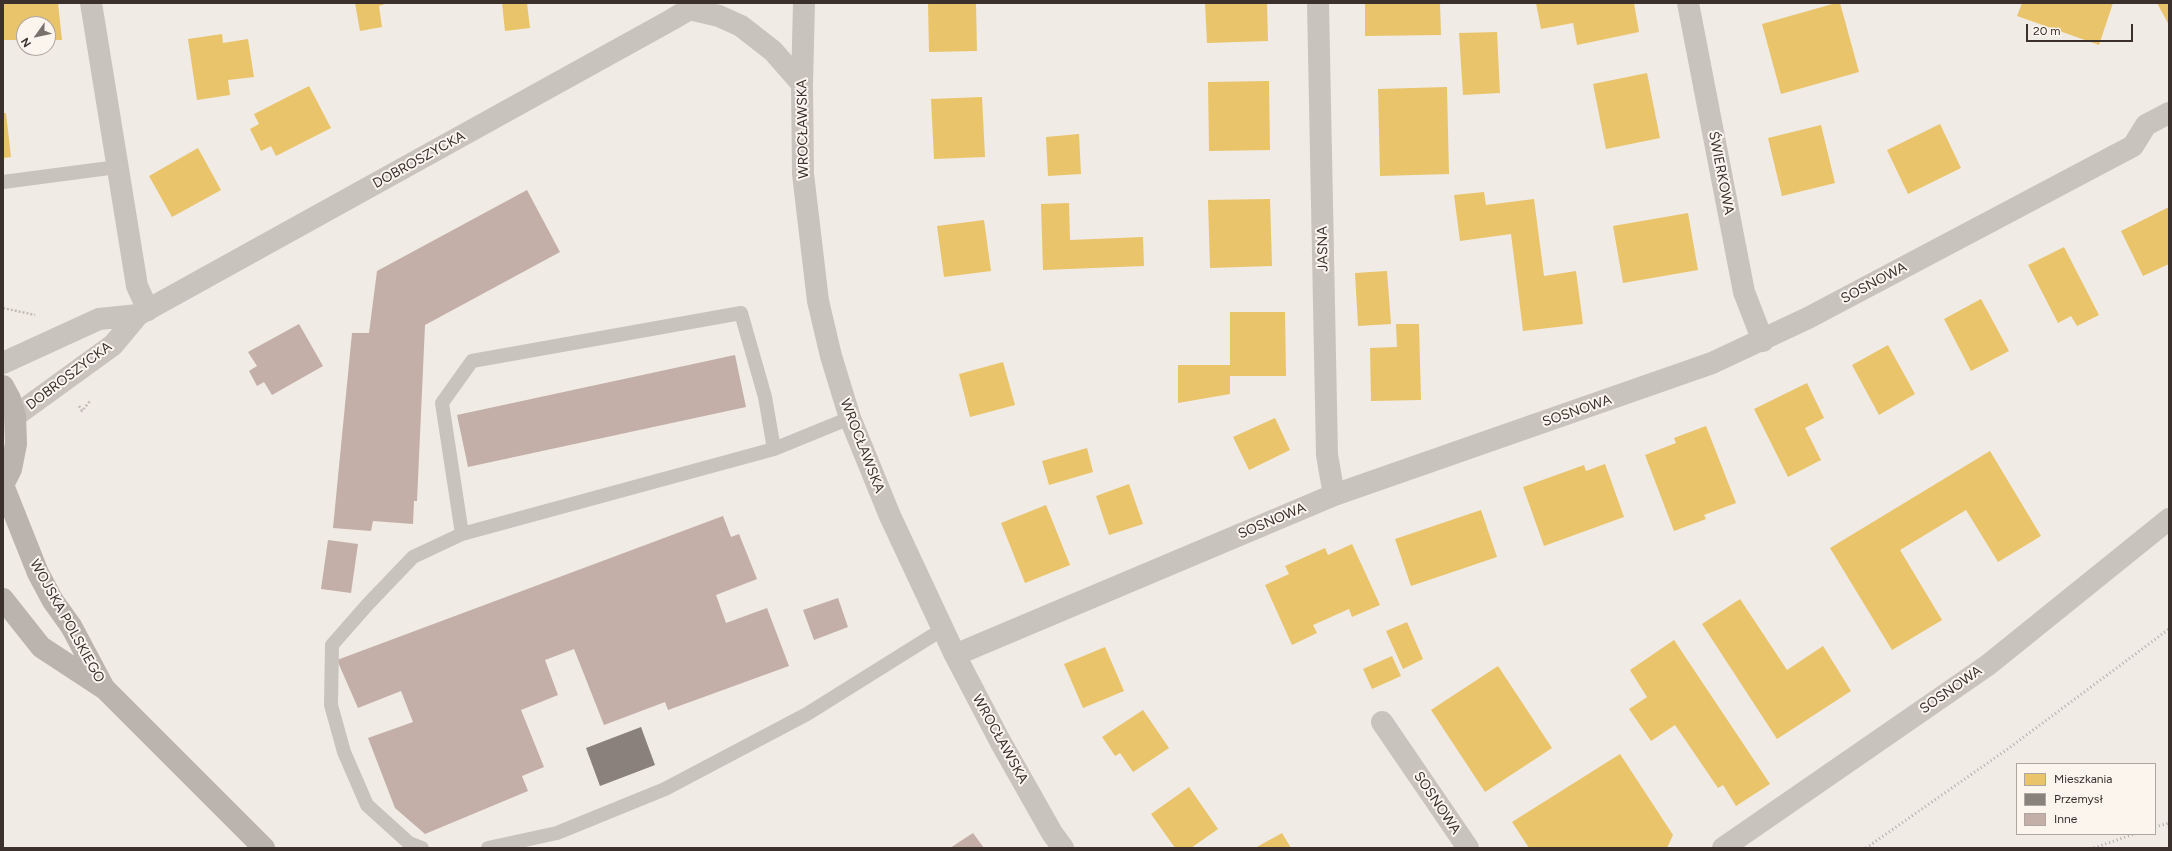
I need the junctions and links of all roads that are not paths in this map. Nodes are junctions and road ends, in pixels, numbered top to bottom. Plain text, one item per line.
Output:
1 (91, 3) edge
2 (804, 3) edge
3 (1318, 3) edge
4 (1688, 3) edge
5 (694, 6) edge
6 (802, 84) junction
7 (2169, 113) edge
8 (116, 167) junction
9 (3, 182) edge
10 (143, 312) junction
11 (1763, 341) junction
12 (3, 363) edge
13 (3, 386) edge
14 (15, 416) junction
15 (850, 418) junction
16 (774, 449) junction
17 (3, 485) edge
18 (1334, 495) junction
19 (2169, 519) edge
20 (462, 534) junction
21 (3, 600) edge
22 (943, 629) junction
23 (955, 655) junction
24 (105, 689) junction
25 (1382, 722) dead end
26 (1464, 846) edge
27 (264, 848) edge
28 (422, 848) edge
29 (488, 848) edge
30 (1063, 848) edge
31 (1723, 848) edge

1 - 8 street
2 - 6 street, WROCŁAWSKA
3 - 18 street, JASNA
4 - 11 street, ŚWIERKOWA
5 - 6 street
5 - 10 street, DOBROSZYCKA
6 - 15 street, WROCŁAWSKA
7 - 11 street, SOSNOWA
8 - 9 lane
8 - 10 street
10 - 12 street, DOBROSZYCKA
10 - 14 street, DOBROSZYCKA
11 - 18 street, SOSNOWA
13 - 14 main road
14 - 17 main road
15 - 16 lane
15 - 22 street, WROCŁAWSKA
16 - 20 lane
16 - 20 lane
17 - 24 main road, WOJSKA POLSKIEGO
18 - 23 street, SOSNOWA
19 - 31 street, SOSNOWA
20 - 28 lane
21 - 24 main road, WOJSKA POLSKIEGO
22 - 23 street, WROCŁAWSKA
22 - 29 lane
23 - 30 street, WROCŁAWSKA
24 - 27 main road, WOJSKA POLSKIEGO
25 - 26 street, SOSNOWA

